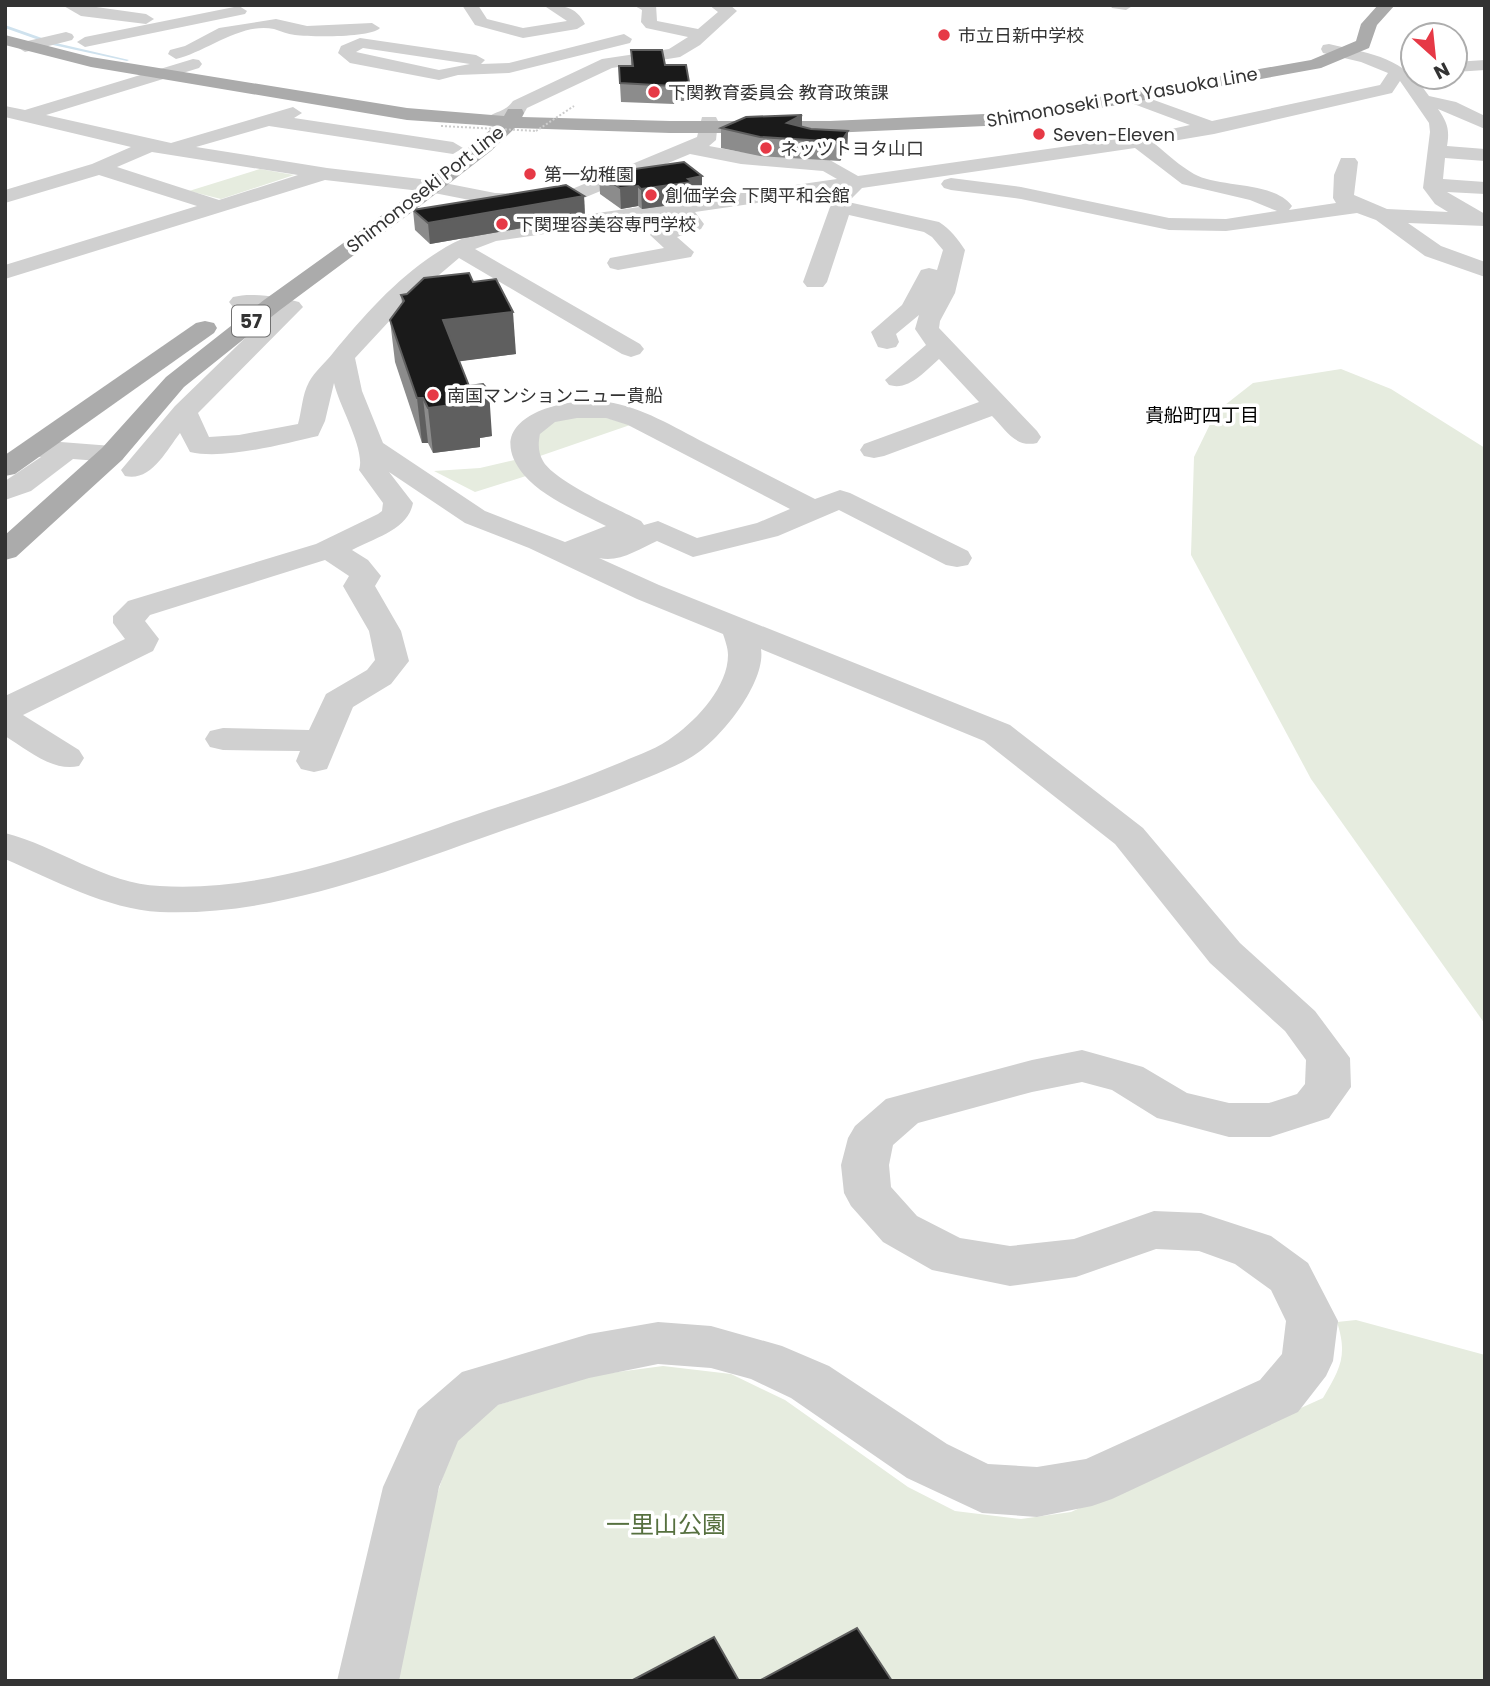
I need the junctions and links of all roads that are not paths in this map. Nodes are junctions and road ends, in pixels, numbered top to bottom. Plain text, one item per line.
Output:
1 (470, 5) edge
2 (551, 5) edge
3 (641, 5) edge
4 (717, 5) edge
5 (1118, 5) edge
6 (1126, 5) edge
7 (1366, 5) edge
8 (1387, 5) edge
9 (253, 8) dead end
10 (68, 11) edge
11 (182, 22) junction
12 (577, 24) junction
13 (31, 25) dead end
14 (372, 28) dead end
15 (701, 35) junction
16 (214, 37) junction
17 (61, 39) junction
18 (85, 42) junction
19 (17, 46) edge
20 (1329, 49) junction
21 (1348, 52) junction
22 (176, 54) dead end
23 (476, 60) dead end
24 (540, 60) junction
25 (193, 64) junction
26 (338, 66) dead end
27 (1399, 69) edge
28 (1399, 73) edge
29 (166, 74) junction
30 (431, 74) junction
31 (1416, 91) edge
32 (1129, 96) junction
33 (1422, 100) junction
34 (328, 102) junction
35 (1485, 104) edge
36 (1312, 105) junction
37 (1450, 106) junction
38 (5, 111) edge
39 (509, 115) junction
40 (1344, 115) dead end
41 (25, 116) junction
42 (267, 120) junction
43 (1485, 123) edge
44 (708, 124) junction
45 (1214, 128) junction
46 (222, 133) junction
47 (389, 138) junction
48 (1139, 142) junction
49 (160, 148) junction
50 (453, 148) junction
51 (691, 148) junction
52 (1438, 151) junction
53 (1485, 155) edge
54 (1348, 162) dead end
55 (99, 168) junction
56 (327, 174) junction
57 (403, 183) junction
58 (855, 183) junction
59 (1433, 185) junction
60 (429, 186) junction
61 (1485, 188) edge
62 (11, 194) edge
63 (567, 198) junction
64 (218, 206) junction
65 (1359, 206) junction
66 (841, 207) junction
67 (678, 208) junction
68 (1384, 215) junction
69 (607, 218) junction
70 (1480, 219) edge
71 (1205, 226) junction
72 (337, 230) dead end
73 (946, 238) junction
74 (459, 248) junction
75 (618, 263) dead end
76 (1485, 270) edge
77 (5, 272) edge
78 (815, 282) dead end
79 (266, 294) junction
80 (241, 302) joint
81 (887, 342) dead end
82 (940, 346) junction
83 (631, 349) dead end
84 (342, 358) junction
85 (898, 380) dead end
86 (996, 405) junction
87 (184, 412) junction
88 (1027, 437) dead end
89 (371, 447) junction
90 (35, 448) junction
91 (874, 450) dead end
92 (66, 451) junction
93 (113, 454) junction
94 (5, 468) edge
95 (135, 470) dead end
96 (5, 491) edge
97 (812, 509) junction
98 (475, 517) junction
99 (327, 550) junction
100 (5, 551) edge
101 (573, 558) junction
102 (957, 558) dead end
103 (526, 565) dead end
104 (738, 628) junction
105 (5, 714) edge
106 (223, 739) dead end
107 (66, 758) dead end
108 (5, 845) edge
109 (368, 1681) edge

1 - 12 street
2 - 12 street
3 - 15 street
4 - 15 street
5 - 6 street
7 - 20 main road, Shimonoseki Port Yasuoka Line
8 - 21 main road
9 - 11 street
10 - 11 street
11 - 16 street
11 - 18 street
12 - 24 street
13 - 17 main road, Shimonoseki Port Line
14 - 16 street
15 - 39 street
16 - 22 street
17 - 18 main road, Shimonoseki Port Line
17 - 19 street
18 - 25 main road, Shimonoseki Port Line
19 - 29 main road, Shimonoseki Port Line
20 - 21 street
20 - 44 main road, Shimonoseki Port Yasuoka Line
21 - 27 street
21 - 32 main road, Shimonoseki Port Yasuoka Line
23 - 30 street
24 - 30 street
24 - 39 street
25 - 29 street
25 - 39 main road, Shimonoseki Port Line
26 - 30 street
28 - 36 street
29 - 34 main road, Shimonoseki Port Line
29 - 41 street
31 - 33 street
32 - 44 main road, Shimonoseki Port Yasuoka Line
32 - 45 street
33 - 37 street
33 - 52 street
34 - 39 main road, Shimonoseki Port Line
34 - 42 street
35 - 37 street
36 - 40 street
36 - 45 street
37 - 43 street
38 - 41 street
39 - 44 main road, Shimonoseki Port Yasuoka Line
39 - 50 main road, Shimonoseki Port Line
39 - 60 main road, Shimonoseki Port Line / 57
41 - 49 street
42 - 46 street
42 - 47 street
44 - 51 street
45 - 48 street
46 - 47 street
46 - 49 street
47 - 50 street
48 - 58 street
48 - 71 street
49 - 55 street
49 - 56 street
50 - 57 main road, Shimonoseki Port Line
51 - 58 street
51 - 63 street
52 - 53 street
52 - 59 street
54 - 65 street
55 - 62 street
55 - 64 street
56 - 57 street
56 - 64 street
57 - 60 street
57 - 72 main road, Shimonoseki Port Line
58 - 66 street
58 - 67 street
58 - 71 street
59 - 61 street
59 - 70 street
60 - 63 street
60 - 79 main road, Shimonoseki Port Line / 57
63 - 69 street
64 - 77 street
65 - 68 street
65 - 71 street
66 - 73 street
66 - 78 street
67 - 69 street
67 - 75 street
68 - 70 street
68 - 76 street
69 - 74 street
73 - 81 street
73 - 82 street
74 - 83 street
74 - 84 street
79 - 80 street
79 - 87 street
79 - 93 main road, Shimonoseki Port Line / 57
80 - 90 main road, 57
82 - 85 street
82 - 86 street
84 - 87 street
84 - 89 street
86 - 88 street
86 - 91 street
87 - 95 street
89 - 98 street
89 - 99 street
90 - 92 street
90 - 94 main road, 57
92 - 93 street
92 - 96 street
93 - 100 main road, Shimonoseki Port Line / 57
97 - 101 street
97 - 101 street
97 - 102 street
98 - 101 street
98 - 103 street
99 - 105 street
99 - 106 street
101 - 104 street
104 - 108 street
104 - 109 street
105 - 107 street

